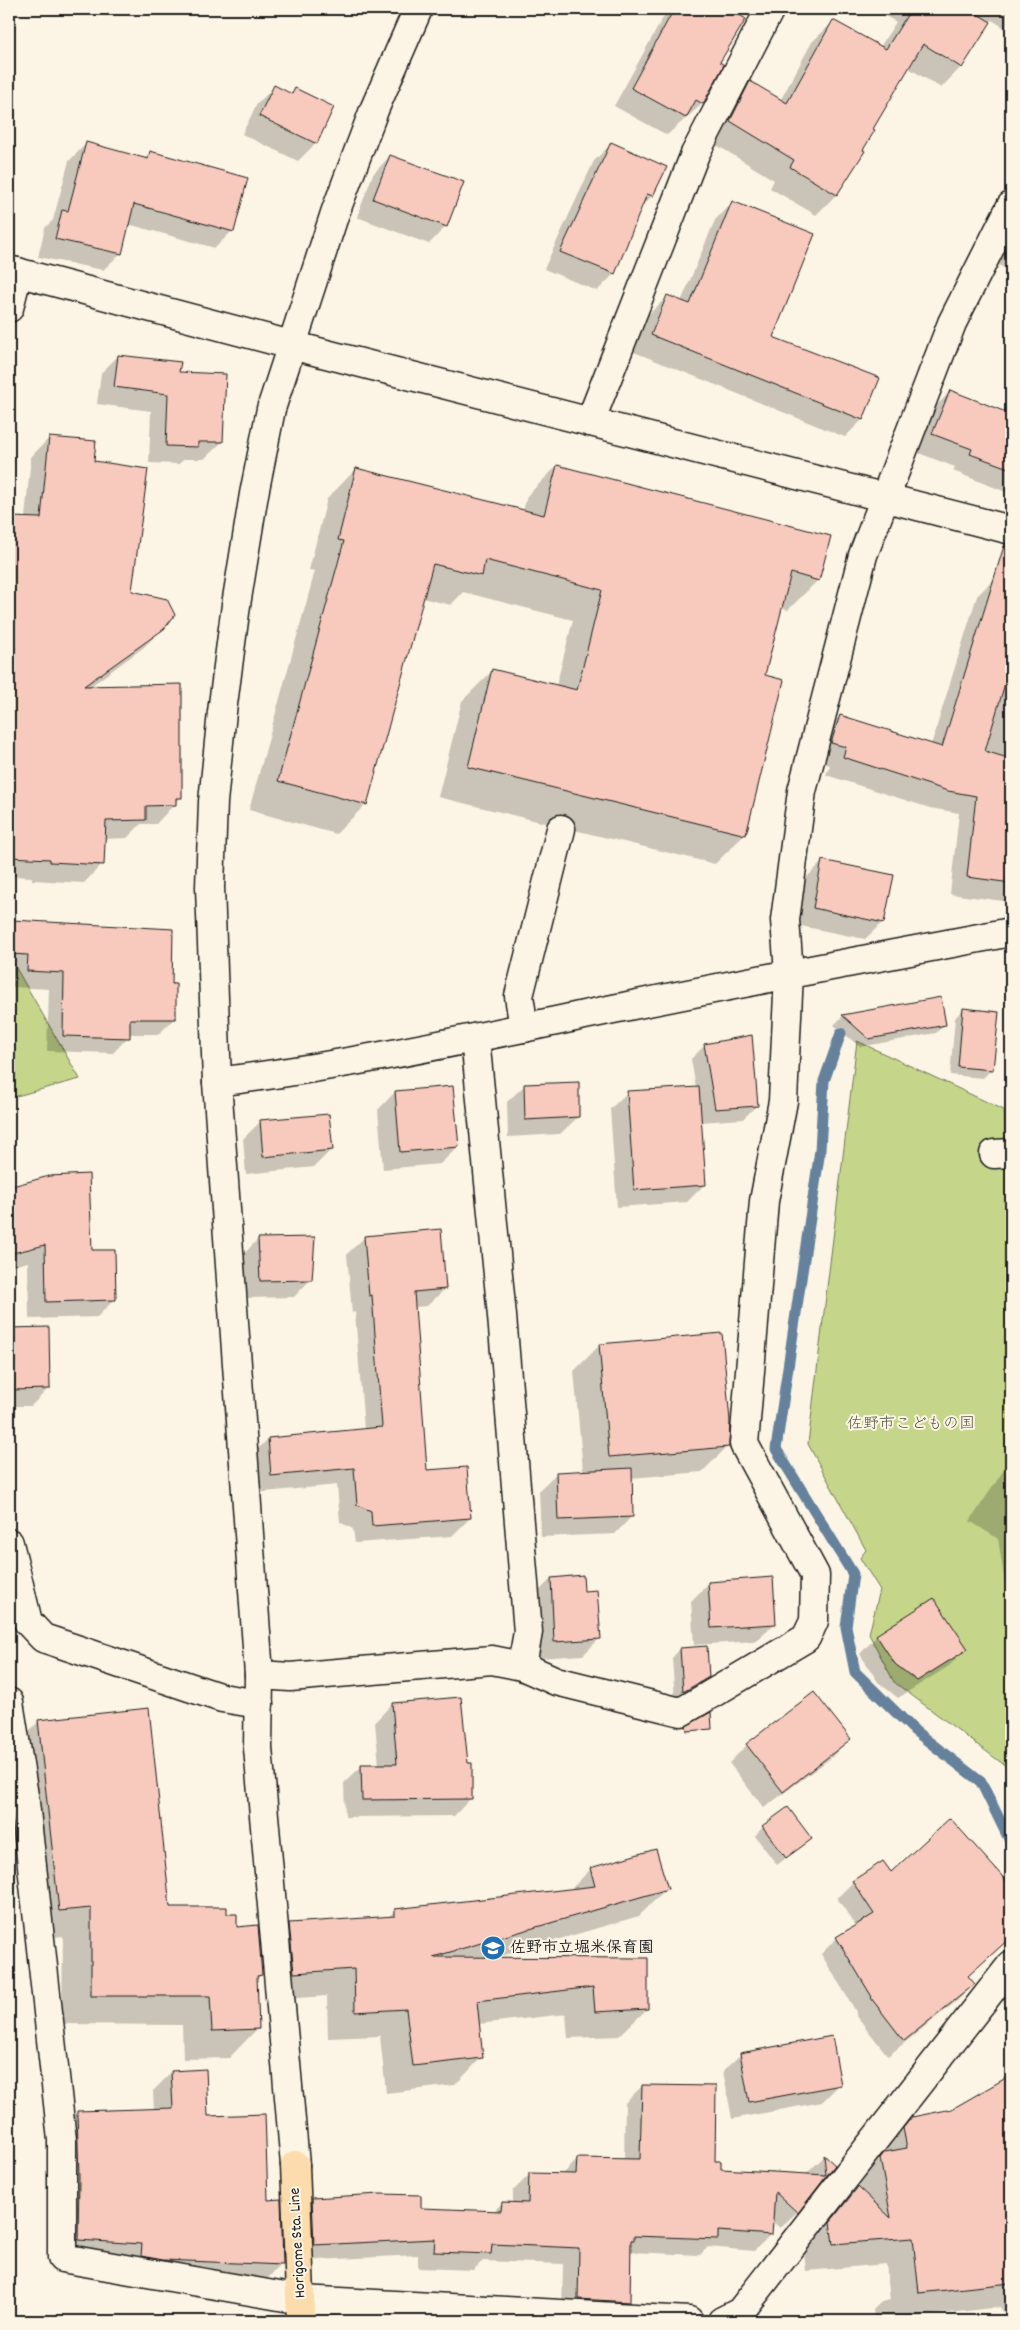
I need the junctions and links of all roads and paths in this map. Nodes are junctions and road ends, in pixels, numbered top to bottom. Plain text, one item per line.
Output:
1 (418, 9) edge
2 (770, 9) edge
3 (1011, 206) edge
4 (13, 271) edge
5 (9, 308) edge
6 (291, 345) junction
7 (590, 422) junction
8 (884, 498) junction
9 (1011, 530) edge
10 (561, 829) dead end
11 (1011, 932) edge
12 (789, 973) junction
13 (524, 1028) junction
14 (475, 1038) junction
15 (217, 1082) junction
16 (9, 1543) edge
17 (522, 1666) junction
18 (260, 1675) junction
19 (9, 1702) edge
20 (260, 1704) junction
21 (1011, 1965) edge
22 (294, 2165) joint
23 (302, 2310) edge
24 (689, 2321) edge
25 (722, 2321) edge

1 - 6 street
2 - 7 street
3 - 8 street
4 - 5 street
4 - 6 street
6 - 7 street
6 - 15 street
7 - 8 street
8 - 9 street
8 - 12 street
10 - 13 street
11 - 12 street
12 - 13 street
12 - 17 street
13 - 14 street
14 - 15 street
14 - 17 street
15 - 18 street
16 - 20 street
17 - 18 street
18 - 20 street
19 - 23 street
20 - 22 street
21 - 25 street
22 - 23 main road, Horigome Sta. Line
23 - 24 street

